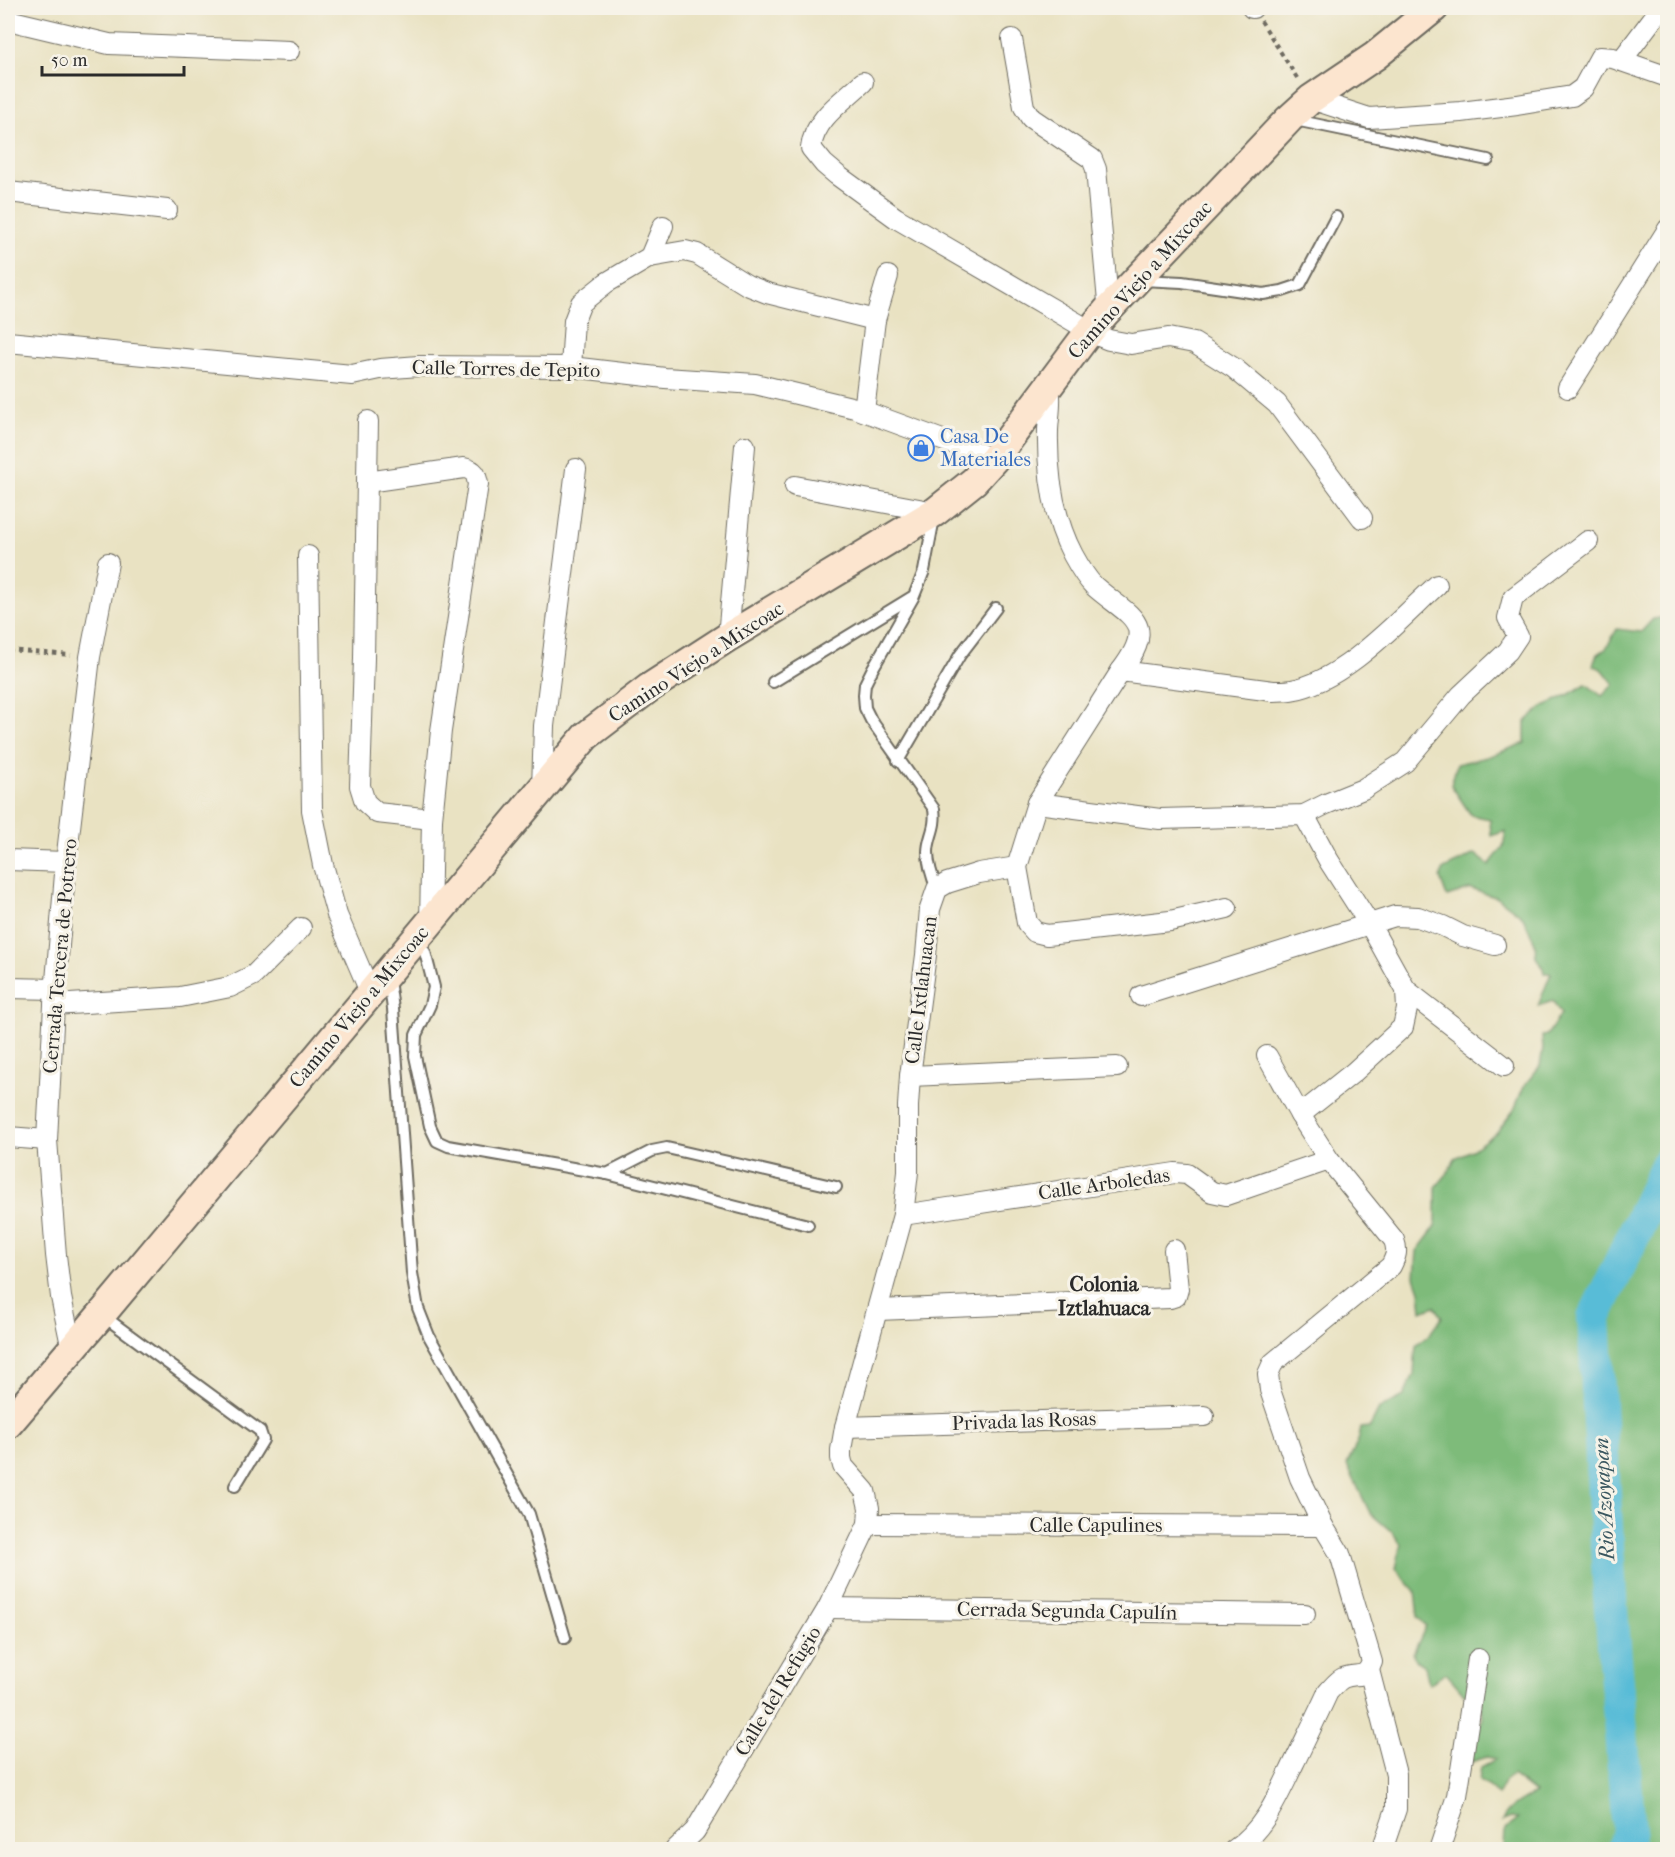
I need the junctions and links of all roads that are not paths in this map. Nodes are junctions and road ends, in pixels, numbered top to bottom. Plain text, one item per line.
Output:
1 (1434, 8) edge
2 (1661, 8) edge
3 (8, 20) edge
4 (1012, 39) dead end
5 (289, 51) dead end
6 (1621, 61) junction
7 (1668, 77) edge
8 (863, 82) dead end
9 (1311, 99) junction
10 (1289, 119) junction
11 (1488, 160) dead end
12 (8, 192) edge
13 (167, 210) dead end
14 (1336, 217) dead end
15 (663, 226) dead end
16 (1668, 229) edge
17 (650, 257) junction
18 (888, 276) dead end
19 (1135, 280) junction
20 (875, 320) junction
21 (1097, 322) junction
22 (8, 342) edge
23 (572, 367) junction
24 (1049, 385) junction
25 (1568, 388) dead end
26 (864, 411) junction
27 (368, 421) dead end
28 (745, 446) dead end
29 (993, 459) junction
30 (576, 469) dead end
31 (367, 482) junction
32 (795, 486) dead end
33 (935, 512) junction
34 (1362, 518) dead end
35 (1588, 541) dead end
36 (308, 556) dead end
37 (108, 563) dead end
38 (1437, 585) dead end
39 (914, 596) junction
40 (996, 608) dead end
41 (728, 637) junction
42 (1121, 671) junction
43 (773, 682) dead end
44 (898, 761) junction
45 (542, 789) junction
46 (1036, 803) junction
47 (1304, 815) junction
48 (432, 819) junction
49 (8, 860) edge
50 (66, 862) junction
51 (1017, 867) junction
52 (937, 889) junction
53 (1227, 908) dead end
54 (1371, 925) junction
55 (301, 928) dead end
56 (422, 932) junction
57 (1495, 945) dead end
58 (379, 984) junction
59 (8, 988) edge
60 (1406, 990) junction
61 (1141, 996) dead end
62 (55, 997) junction
63 (1268, 1056) dead end
64 (1504, 1066) dead end
65 (1117, 1067) dead end
66 (910, 1076) junction
67 (1300, 1115) junction
68 (8, 1137) edge
69 (47, 1140) junction
70 (1329, 1160) junction
71 (608, 1174) junction
72 (836, 1187) dead end
73 (903, 1215) junction
74 (808, 1225) dead end
75 (1174, 1250) dead end
76 (878, 1310) junction
77 (101, 1315) junction
78 (72, 1350) junction
79 (1204, 1416) dead end
80 (8, 1424) edge
81 (845, 1427) junction
82 (235, 1486) dead end
83 (868, 1524) junction
84 (1323, 1526) junction
85 (828, 1608) junction
86 (1305, 1614) dead end
87 (565, 1638) dead end
88 (1478, 1659) dead end
89 (1369, 1670) junction
90 (675, 1850) edge
91 (1234, 1850) edge
92 (1382, 1850) edge
93 (1439, 1850) edge

1 - 9 main road, Camino Viejo a Mixcoac
2 - 6 street
3 - 5 street
4 - 21 street
6 - 7 street
6 - 9 street
8 - 21 street
9 - 10 main road, Camino Viejo a Mixcoac
10 - 11 lane
10 - 19 main road, Camino Viejo a Mixcoac
12 - 13 street
14 - 19 lane
15 - 17 street
16 - 25 street
17 - 20 street
17 - 23 street
18 - 20 street
19 - 21 main road, Camino Viejo a Mixcoac
20 - 26 street
21 - 24 main road, Camino Viejo a Mixcoac
21 - 34 street
22 - 23 street, Calle Torres de Tepito
23 - 26 street, Calle Torres de Tepito
24 - 29 main road, Camino Viejo a Mixcoac
24 - 42 street
26 - 29 street, Calle Torres de Tepito
27 - 31 street
28 - 41 street
29 - 33 main road, Camino Viejo a Mixcoac
30 - 45 street
31 - 48 street
31 - 48 street
32 - 33 street
33 - 39 lane
33 - 41 main road, Camino Viejo a Mixcoac
35 - 47 street
36 - 58 street
37 - 50 street, Cerrada Tercera de Potrero
38 - 42 street
39 - 43 lane
39 - 44 lane
40 - 44 lane
41 - 45 main road, Camino Viejo a Mixcoac
42 - 46 street
44 - 52 lane
45 - 56 main road, Camino Viejo a Mixcoac
46 - 47 street
46 - 51 street
47 - 54 street
48 - 56 street
49 - 50 street
50 - 62 street, Cerrada Tercera de Potrero
51 - 52 street, Calle Ixtlahuacan
51 - 53 street
52 - 66 street, Calle Ixtlahuacan
54 - 57 street
54 - 60 street
54 - 61 street
55 - 62 street
56 - 58 main road, Camino Viejo a Mixcoac
56 - 71 lane
58 - 77 main road, Camino Viejo a Mixcoac
58 - 87 lane
59 - 62 street
60 - 64 street
60 - 67 street
62 - 69 street, Cerrada Tercera de Potrero
63 - 67 street
65 - 66 street
66 - 73 street, Calle Ixtlahuacan
67 - 70 street
68 - 69 street
69 - 78 street, Cerrada Tercera de Potrero
70 - 73 street, Calle Arboledas
70 - 84 street
71 - 72 lane
71 - 74 lane
73 - 76 street, Calle Ixtlahuacan
75 - 76 street
76 - 81 street, Calle Ixtlahuacan
77 - 78 main road, Camino Viejo a Mixcoac
77 - 82 lane
78 - 80 main road, Camino Viejo a Mixcoac
79 - 81 street, Privada las Rosas
81 - 83 street, Calle Ixtlahuacan
83 - 84 street, Calle Capulines
83 - 85 street, Calle del Refugio
84 - 89 street
85 - 86 street, Cerrada Segunda Capulín
85 - 90 street, Calle del Refugio
88 - 93 street
89 - 91 street
89 - 92 street

